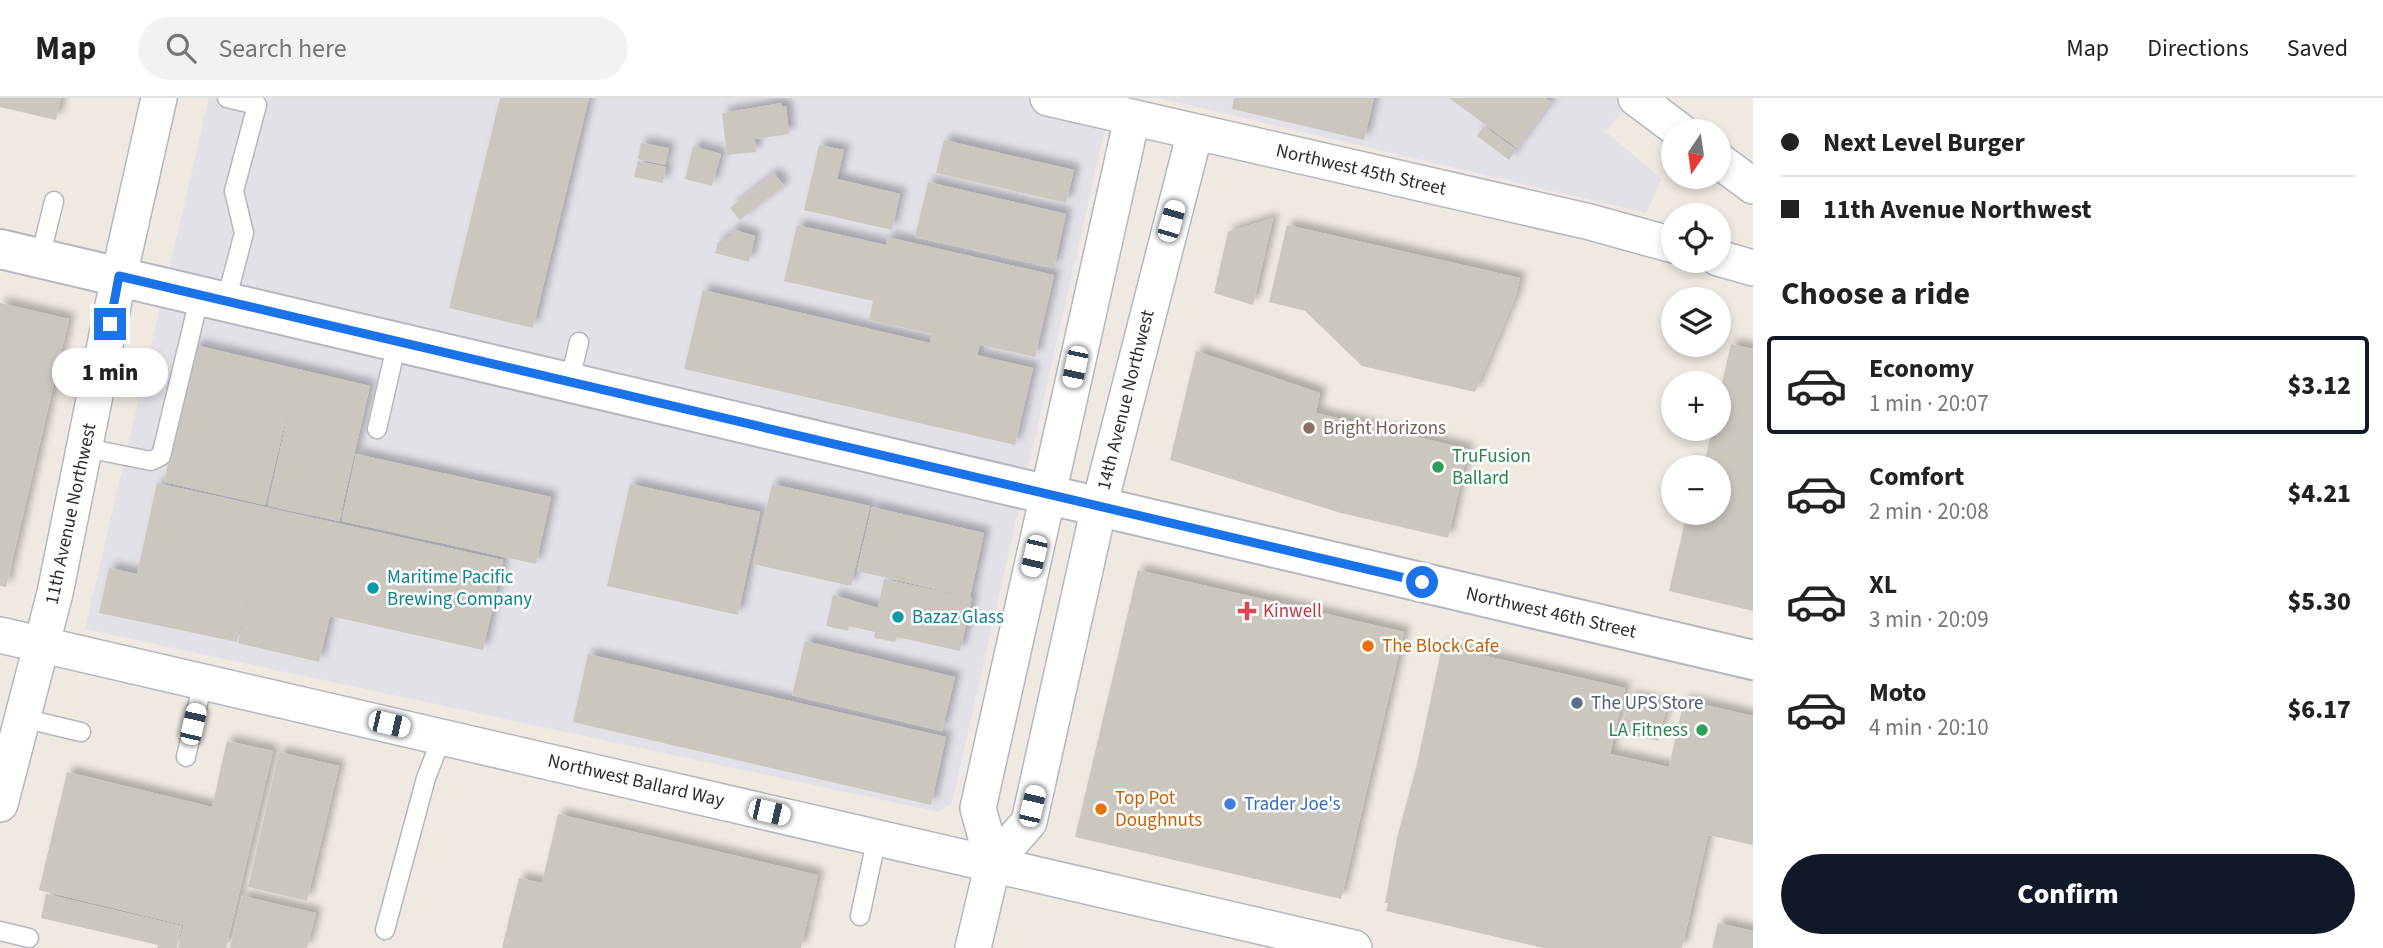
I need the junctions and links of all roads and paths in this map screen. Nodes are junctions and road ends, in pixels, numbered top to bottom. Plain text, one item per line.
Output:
1 (159, 98) edge
2 (227, 98) edge
3 (1048, 98) edge
4 (1636, 98) edge
5 (1166, 118) edge
6 (1664, 119) edge
7 (1731, 170) edge
8 (1753, 186) edge
9 (54, 201) dead end
10 (1661, 242) edge
11 (0, 249) edge
12 (40, 258) junction
13 (1731, 262) edge
14 (1753, 268) edge
15 (119, 276) junction
16 (213, 298) junction
17 (397, 342) junction
18 (579, 342) dead end
19 (569, 383) junction
20 (377, 429) dead end
21 (86, 448) junction
22 (1047, 495) junction
23 (1099, 507) junction
24 (0, 635) edge
25 (43, 645) junction
26 (1753, 660) edge
27 (203, 681) junction
28 (22, 718) junction
29 (81, 732) dead end
30 (442, 737) junction
31 (186, 757) dead end
32 (0, 804) edge
33 (877, 837) junction
34 (993, 863) junction
35 (860, 916) dead end
36 (385, 930) dead end
37 (0, 931) edge
38 (29, 938) dead end
39 (973, 948) edge
40 (1354, 948) edge

1 - 15 street, 11th Avenue Northwest
2 - 16 lane
3 - 5 street, Northwest 45th Street
4 - 6 street
5 - 10 street, Northwest 45th Street
5 - 22 street, 14th Avenue Northwest
5 - 23 street, 14th Avenue Northwest
7 - 8 street
9 - 12 lane
11 - 12 street, Northwest 46th Street
12 - 15 street, Northwest 46th Street
13 - 14 street
15 - 16 street, Northwest 46th Street
15 - 21 street, 11th Avenue Northwest
16 - 17 street, Northwest 46th Street
16 - 21 lane
17 - 19 street, Northwest 46th Street
17 - 20 lane
18 - 19 lane
19 - 22 street, Northwest 46th Street
21 - 25 street, 11th Avenue Northwest
22 - 23 street, Northwest 46th Street
22 - 34 street, 14th Avenue Northwest
23 - 26 street, Northwest 46th Street
23 - 34 street, 14th Avenue Northwest
24 - 25 street, Northwest Ballard Way
25 - 27 street, Northwest Ballard Way
25 - 28 street, 11th Avenue Northwest
27 - 30 street, Northwest Ballard Way
27 - 31 lane
28 - 29 lane
28 - 32 street, 11th Avenue Northwest
30 - 33 street, Northwest Ballard Way
30 - 36 lane
33 - 34 street, Northwest Ballard Way
33 - 35 lane
34 - 39 street, 14th Avenue Northwest
34 - 40 street, Northwest Ballard Way
37 - 38 lane

